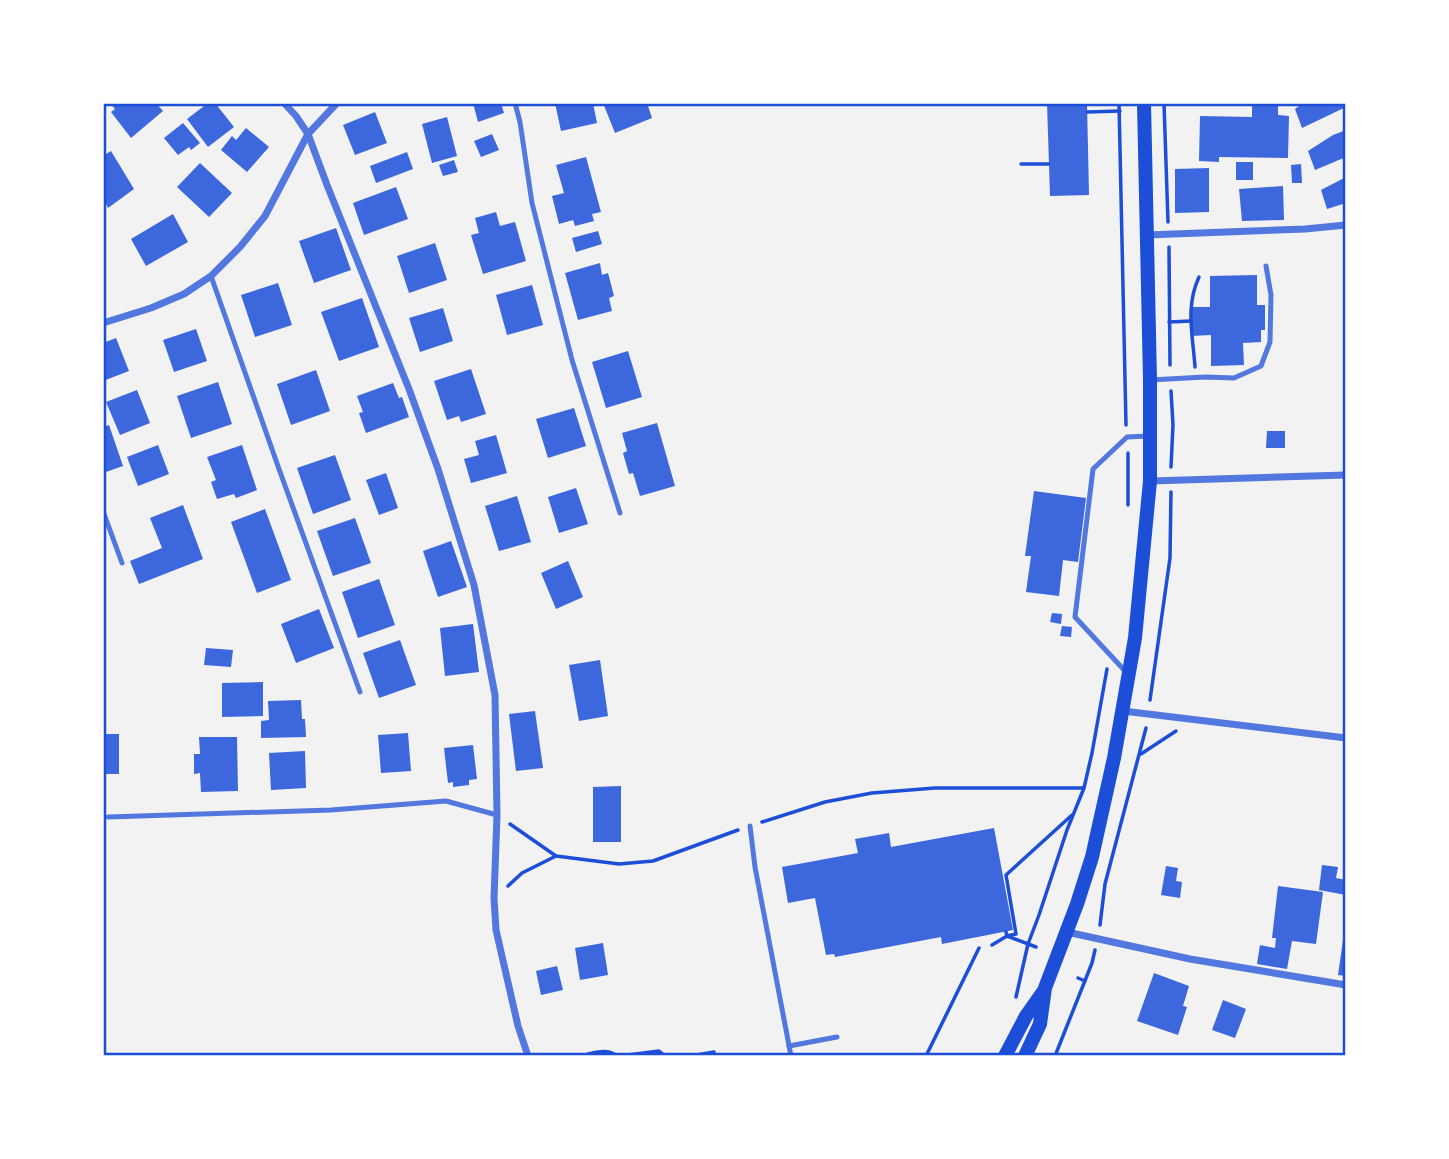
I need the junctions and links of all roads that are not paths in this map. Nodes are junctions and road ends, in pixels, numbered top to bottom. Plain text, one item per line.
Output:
1 (284, 103) edge
2 (337, 103) edge
3 (515, 103) edge
4 (1144, 103) edge
5 (309, 134) junction
6 (1346, 225) edge
7 (1147, 235) junction
8 (1266, 266) dead end
9 (211, 276) junction
10 (103, 323) edge
11 (1150, 380) junction
12 (1151, 436) junction
13 (1346, 475) edge
14 (1150, 481) junction
15 (103, 511) edge
16 (620, 513) dead end
17 (122, 563) dead end
18 (1129, 675) junction
19 (360, 692) dead end
20 (1123, 711) junction
21 (1346, 738) edge
22 (497, 815) junction
23 (108, 817) dead end
24 (750, 826) road end
25 (1067, 932) junction
26 (1346, 985) edge
27 (1045, 988) junction
28 (838, 1037) dead end
29 (789, 1046) junction
30 (527, 1056) edge
31 (791, 1056) edge
32 (1005, 1056) edge
33 (1025, 1056) edge

1 - 5 street
2 - 5 street
3 - 16 lane
4 - 7 main road
5 - 9 street
5 - 22 street
6 - 7 street
7 - 11 main road
8 - 11 lane
9 - 10 street
9 - 19 lane
11 - 12 main road
12 - 14 main road
12 - 18 lane
13 - 14 street
14 - 18 main road
15 - 17 lane
18 - 20 main road
20 - 21 street
20 - 25 main road
22 - 23 lane
22 - 30 street
24 - 29 lane
25 - 26 street
25 - 27 main road
27 - 32 main road
27 - 33 main road
28 - 29 lane
29 - 31 lane

